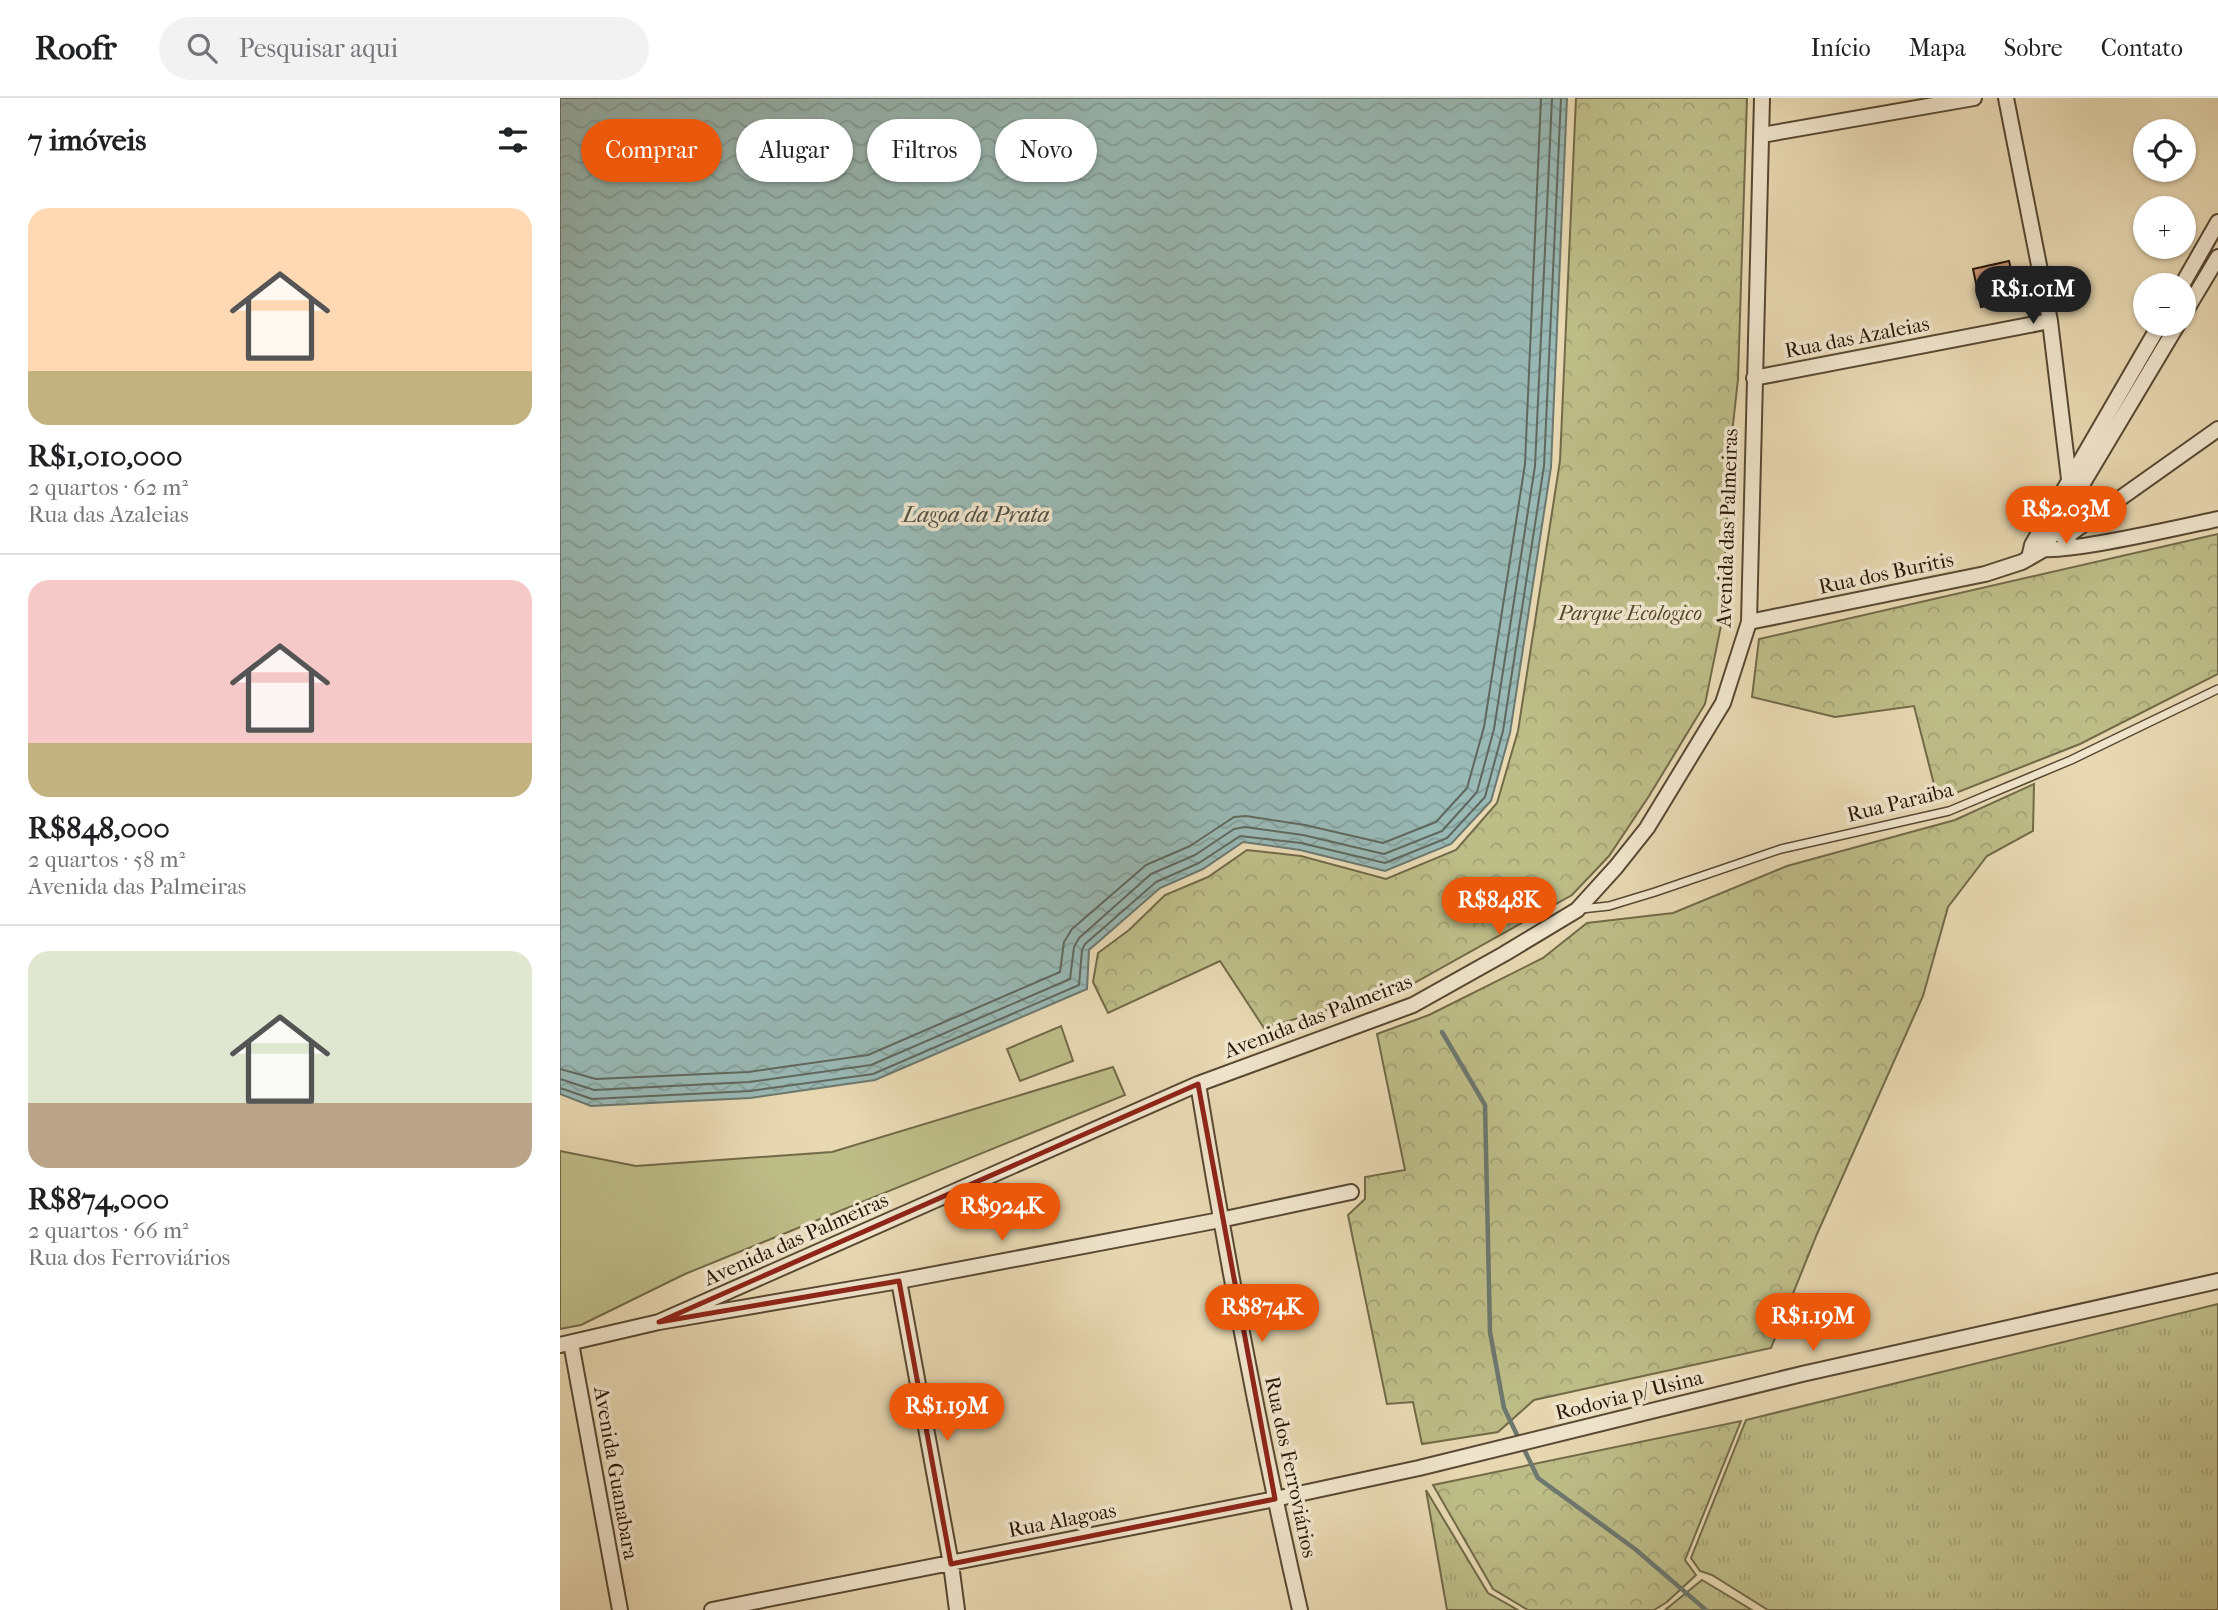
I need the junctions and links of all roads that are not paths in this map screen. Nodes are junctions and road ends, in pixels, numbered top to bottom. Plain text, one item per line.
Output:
1 (1762, 98) edge
2 (1974, 98) edge
3 (2006, 98) edge
4 (1762, 135) junction
5 (2218, 222) edge
6 (2218, 257) edge
7 (2189, 273) edge
8 (2196, 294) edge
9 (2050, 321) junction
10 (2153, 336) edge
11 (2171, 336) edge
12 (1754, 378) junction
13 (2218, 429) edge
14 (2069, 484) junction
15 (2072, 504) junction
16 (2218, 519) edge
17 (2058, 537) junction
18 (2035, 551) junction
19 (1748, 622) junction
20 (2218, 689) edge
21 (1577, 910) junction
22 (1198, 1084) junction
23 (1351, 1192) dead end
24 (1220, 1220) junction
25 (899, 1281) junction
26 (2218, 1281) edge
27 (659, 1322) junction
28 (565, 1344) edge
29 (1419, 1468) joint
30 (1275, 1499) junction
31 (951, 1564) junction
32 (620, 1610) edge
33 (712, 1610) edge
34 (957, 1610) edge
35 (1300, 1610) edge

1 - 4 street, Avenida das Palmeiras
2 - 4 street
3 - 9 street
4 - 12 street, Avenida das Palmeiras
5 - 7 street
6 - 8 street
9 - 12 street, Rua das Azaleias
9 - 14 street
10 - 14 street
11 - 15 street
12 - 19 street, Avenida das Palmeiras
13 - 17 street
14 - 15 street
14 - 17 street
15 - 17 street
16 - 17 street, Rua dos Buritis
17 - 18 street, Rua dos Buritis
17 - 18 street
18 - 19 street, Rua dos Buritis
19 - 21 street, Avenida das Palmeiras
20 - 21 lane, Rua Paraiba
21 - 22 street, Avenida das Palmeiras
22 - 24 street, Rua dos Ferroviários
22 - 27 street, Avenida das Palmeiras
23 - 24 street
24 - 25 street
24 - 30 street, Rua dos Ferroviários
25 - 27 street
25 - 31 street
26 - 29 street, Rodovia p/ Usina
27 - 28 street
28 - 32 street, Avenida Guanabara
29 - 30 street, Rua Alagoas
30 - 31 street, Rua Alagoas
30 - 35 street, Rua dos Ferroviários
31 - 33 street, Rua Alagoas
31 - 34 street

